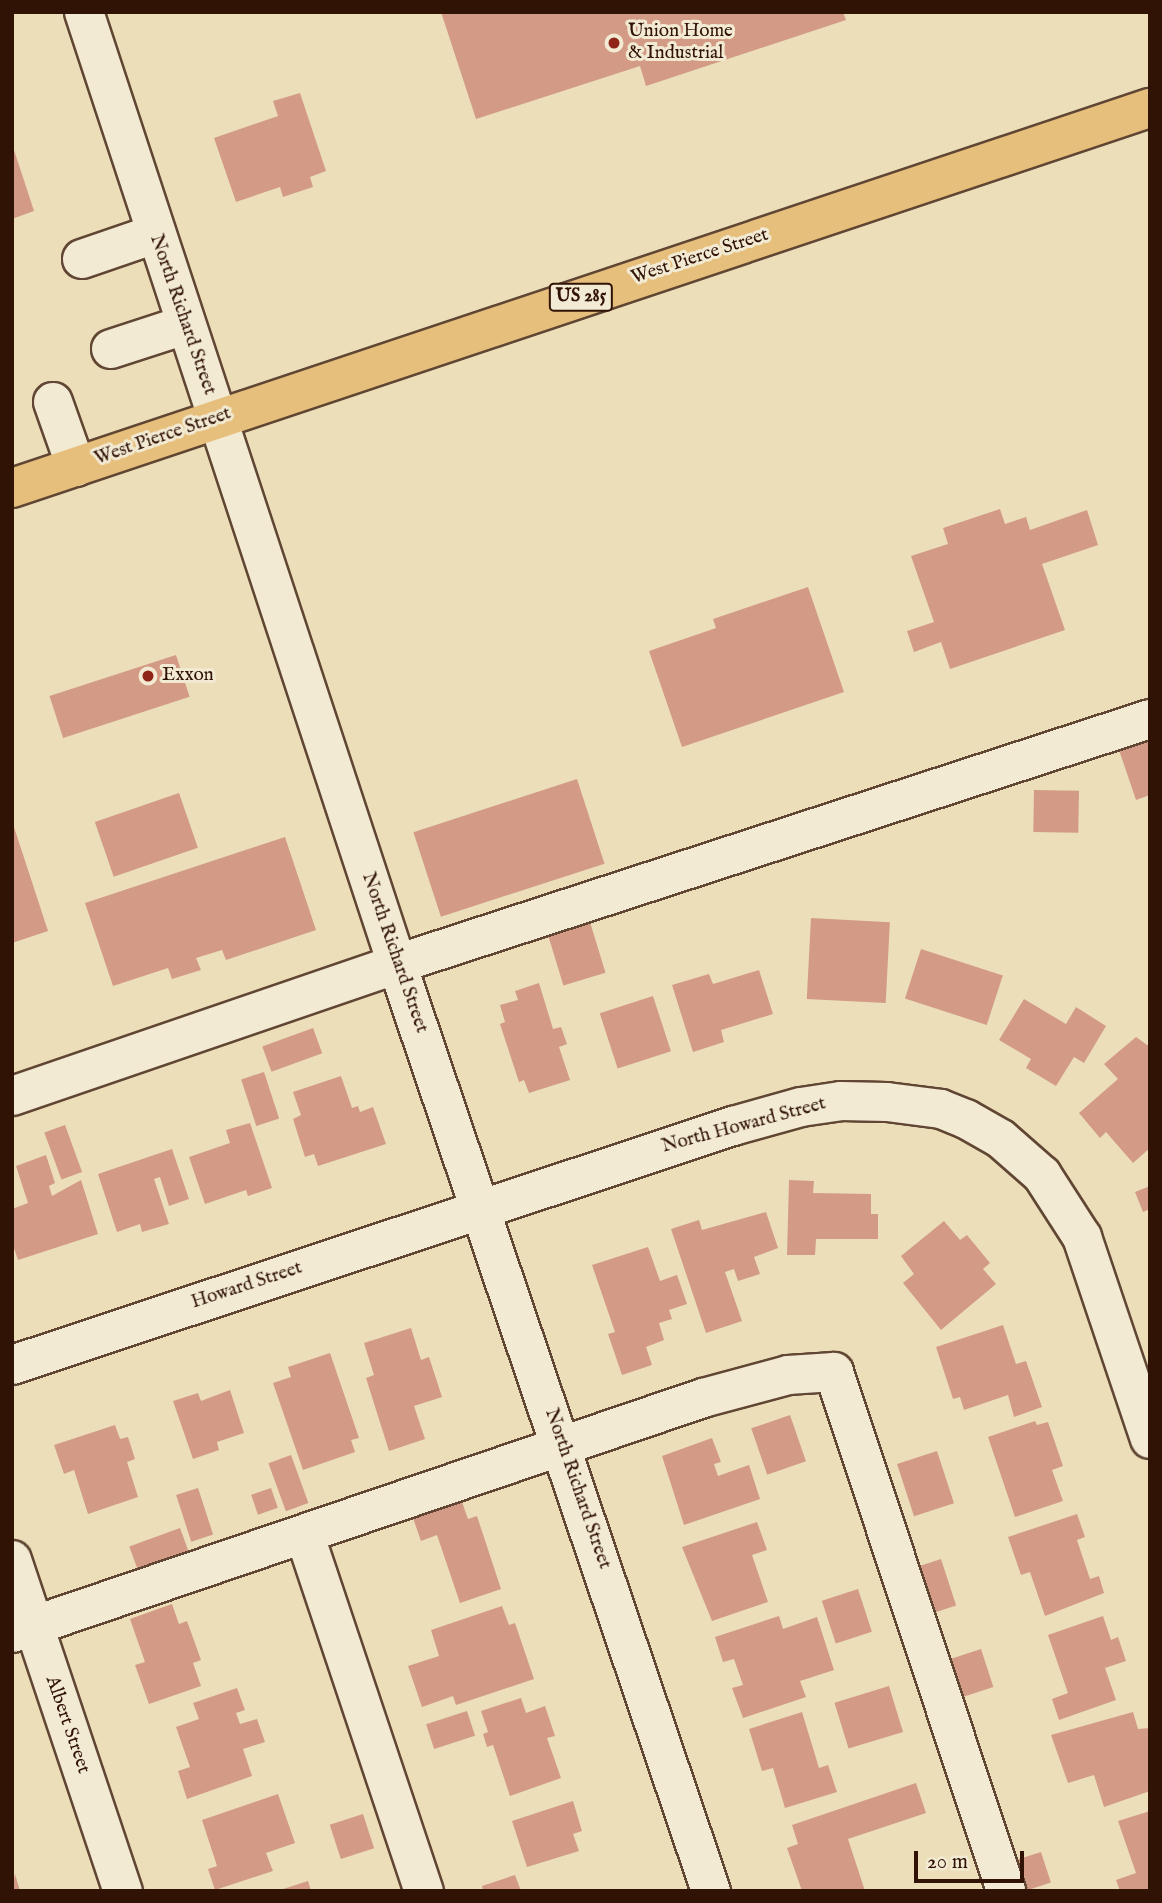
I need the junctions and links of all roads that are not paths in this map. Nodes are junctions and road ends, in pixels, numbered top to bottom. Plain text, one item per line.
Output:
1 (84, 12) edge
2 (1150, 108) edge
3 (155, 234) junction
4 (82, 259) dead end
5 (185, 325) junction
6 (111, 349) dead end
7 (53, 402) dead end
8 (217, 418) junction
9 (76, 467) junction
10 (12, 488) edge
11 (1150, 719) edge
12 (397, 964) junction
13 (12, 1096) edge
14 (483, 1208) junction
15 (12, 1365) edge
16 (1150, 1439) edge
17 (562, 1447) junction
18 (305, 1536) junction
19 (12, 1560) edge
20 (23, 1629) edge
21 (122, 1891) edge
22 (424, 1891) edge
23 (711, 1891) edge
24 (1006, 1891) edge

1 - 3 street, North Richard Street
2 - 8 highway, West Pierce Street / US 285
3 - 4 street
3 - 5 street, North Richard Street
5 - 6 street
5 - 8 street, North Richard Street
7 - 9 street
8 - 9 highway, West Pierce Street / US 285
8 - 12 street, North Richard Street
9 - 10 highway, West Pierce Street / US 285
11 - 12 street
12 - 13 street
12 - 14 street, North Richard Street
14 - 15 street, Howard Street
14 - 16 street, North Howard Street
14 - 17 street, North Richard Street
17 - 18 street
17 - 23 street, North Richard Street
17 - 24 street
18 - 20 street
18 - 22 street
19 - 20 street, Albert Street
20 - 21 street, Albert Street

